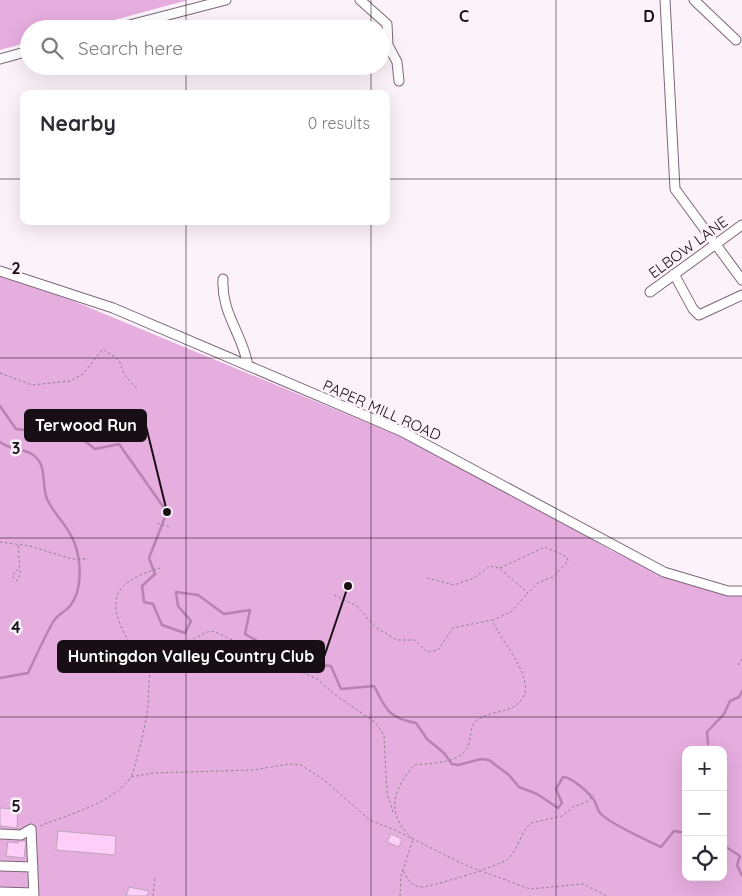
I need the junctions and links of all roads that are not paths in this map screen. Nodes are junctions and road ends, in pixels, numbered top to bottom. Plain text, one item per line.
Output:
1 (226, 0) edge
2 (360, 0) edge
3 (665, 0) edge
4 (694, 0) edge
5 (149, 20) edge
6 (382, 20) edge
7 (736, 40) dead end
8 (390, 49) edge
9 (20, 54) edge
10 (0, 59) edge
11 (399, 81) dead end
12 (742, 225) edge
13 (714, 244) junction
14 (0, 271) edge
15 (674, 274) junction
16 (222, 280) dead end
17 (742, 280) edge
18 (650, 292) dead end
19 (742, 295) edge
20 (248, 366) junction
21 (742, 591) edge
22 (0, 834) edge
23 (0, 866) edge
24 (33, 866) junction
25 (0, 892) edge
26 (34, 894) edge

1 - 5 street
2 - 6 street
3 - 13 street
4 - 7 street
8 - 11 street
9 - 10 street
12 - 13 street, ELBOW LANE
13 - 15 street, ELBOW LANE
13 - 17 street
14 - 20 street, PAPER MILL ROAD
15 - 18 street, ELBOW LANE
15 - 19 street
16 - 20 street
20 - 21 street, PAPER MILL ROAD
22 - 24 street
23 - 24 street
24 - 26 street
25 - 26 street

